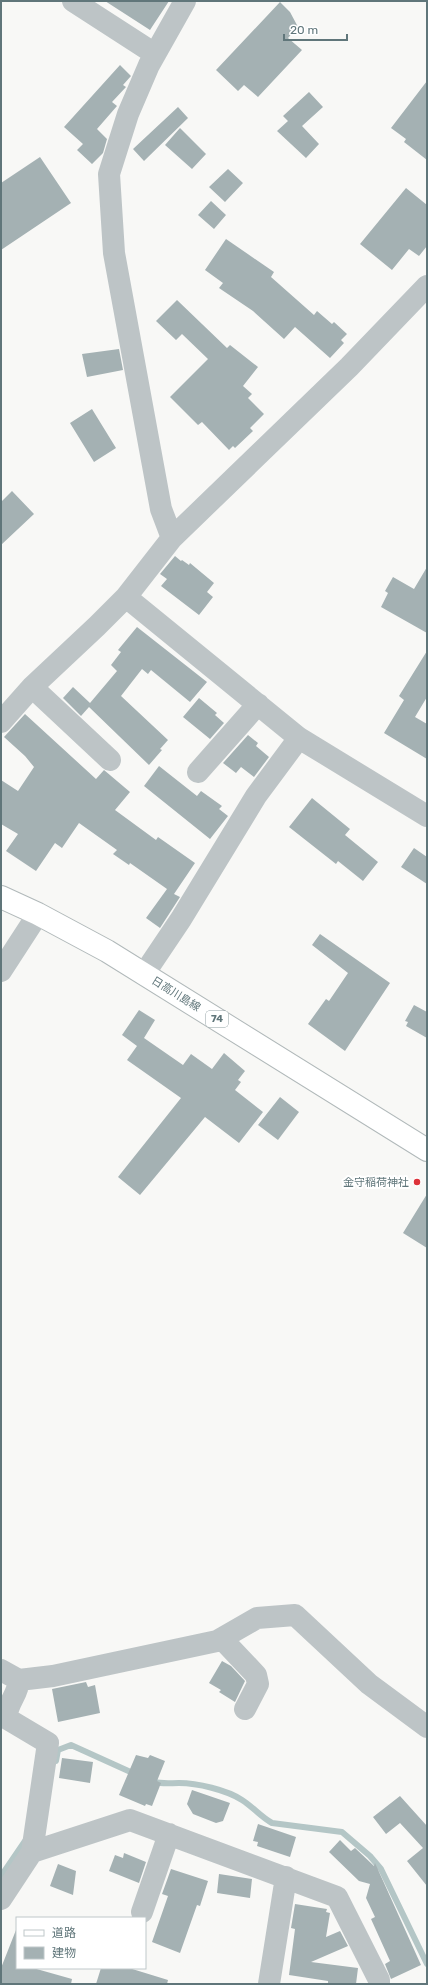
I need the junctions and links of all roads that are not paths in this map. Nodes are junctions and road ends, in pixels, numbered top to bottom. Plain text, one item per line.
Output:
1 (185, 1) edge
2 (80, 3) edge
3 (155, 54) junction
4 (427, 286) edge
5 (172, 538) junction
6 (126, 596) junction
7 (32, 687) junction
8 (258, 704) junction
9 (1, 722) edge
10 (300, 738) junction
11 (110, 760) dead end
12 (198, 772) dead end
13 (427, 816) edge
14 (1, 897) edge
15 (38, 914) junction
16 (1, 971) edge
17 (144, 974) junction
18 (427, 1150) edge
19 (222, 1639) junction
20 (10, 1675) edge
21 (245, 1709) dead end
22 (427, 1727) edge
23 (169, 1834) junction
24 (32, 1852) junction
25 (286, 1877) junction
26 (1, 1899) edge
27 (142, 1912) dead end
28 (269, 1984) edge
29 (380, 1984) edge

1 - 3 street
2 - 3 street
3 - 5 street
4 - 5 street
5 - 6 street
6 - 7 street
6 - 8 street
7 - 9 street
7 - 11 street
8 - 10 street
8 - 12 street
10 - 13 street
10 - 17 street
14 - 15 main road, 日高川島線 / 74
15 - 16 street
15 - 17 main road, 日高川島線 / 74
17 - 18 main road, 日高川島線 / 74
19 - 20 street
19 - 21 street
19 - 22 street
20 - 24 street
23 - 24 street
23 - 25 street
23 - 27 street
24 - 26 street
25 - 28 street
25 - 29 street

